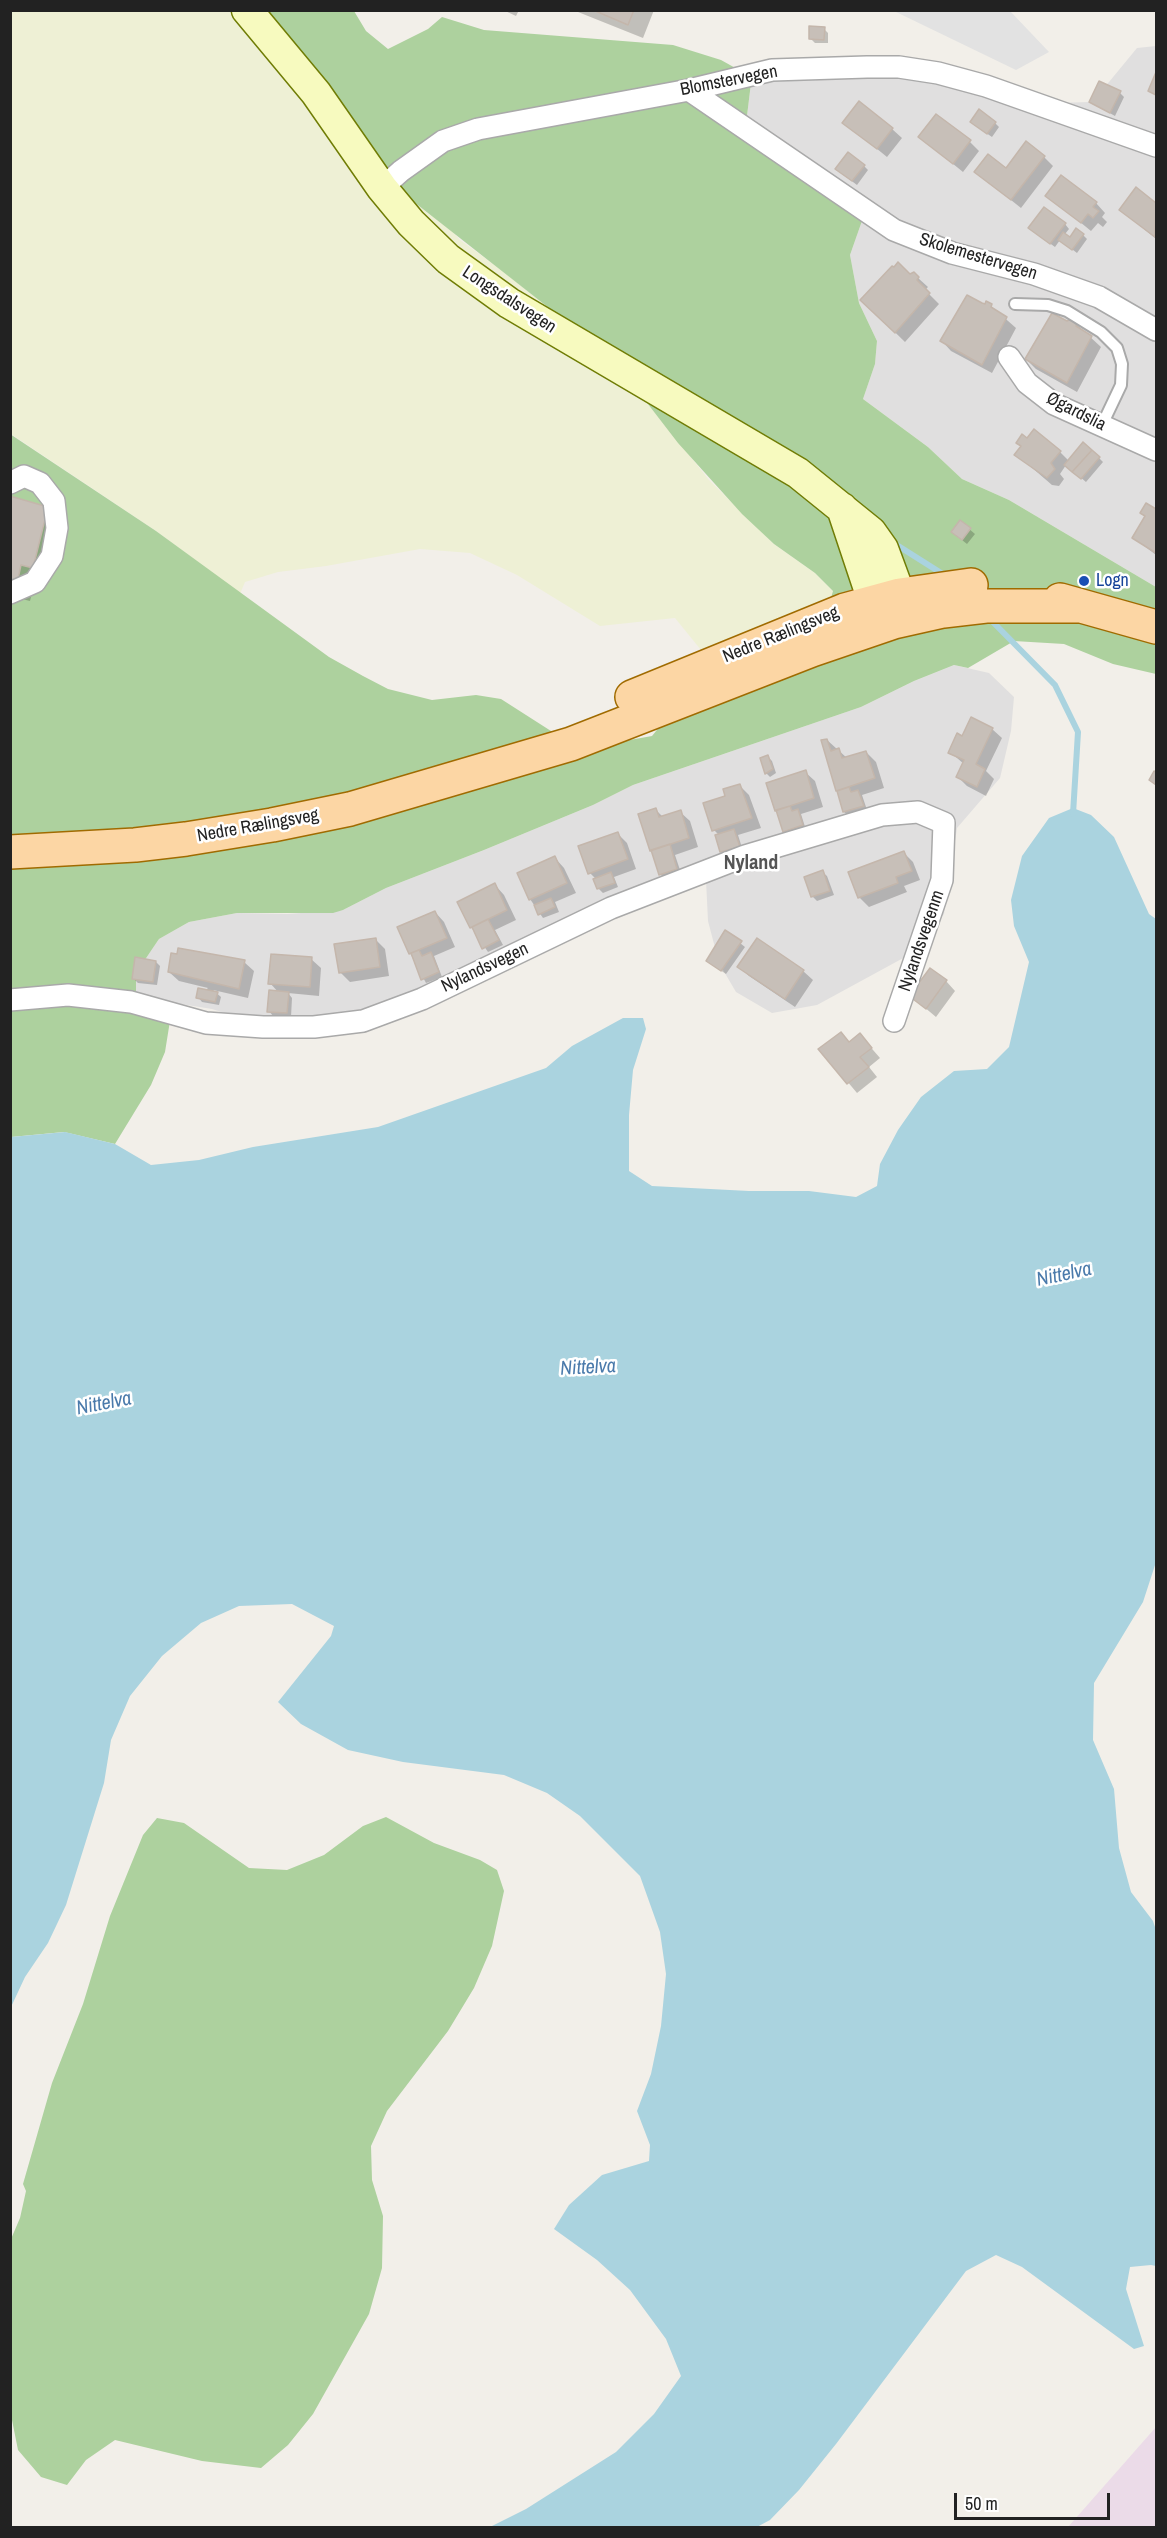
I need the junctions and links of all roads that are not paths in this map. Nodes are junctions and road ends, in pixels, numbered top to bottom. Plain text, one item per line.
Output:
1 (248, 10) edge
2 (689, 90) junction
3 (1156, 146) edge
4 (382, 188) junction
5 (1015, 304) dead end
6 (1156, 330) edge
7 (1009, 357) dead end
8 (1102, 425) junction
9 (1156, 450) edge
10 (10, 483) edge
11 (10, 593) edge
12 (889, 606) junction
13 (1156, 627) edge
14 (944, 823) joint
15 (10, 852) edge
16 (10, 1000) edge
17 (894, 1021) dead end

1 - 4 main road, Longsdalsvegen
2 - 3 street, Blomstervegen
2 - 4 street, Blomstervegen
2 - 6 street, Skolemestervegen
4 - 12 main road, Longsdalsvegen
5 - 8 lane
7 - 8 street, Øgardslia
8 - 9 street, Øgardslia
10 - 11 street
12 - 13 main road, Nedre Rælingsveg
12 - 15 main road, Nedre Rælingsveg
14 - 16 street, Nylandsvegen
14 - 17 street, Nylandsvegenm

